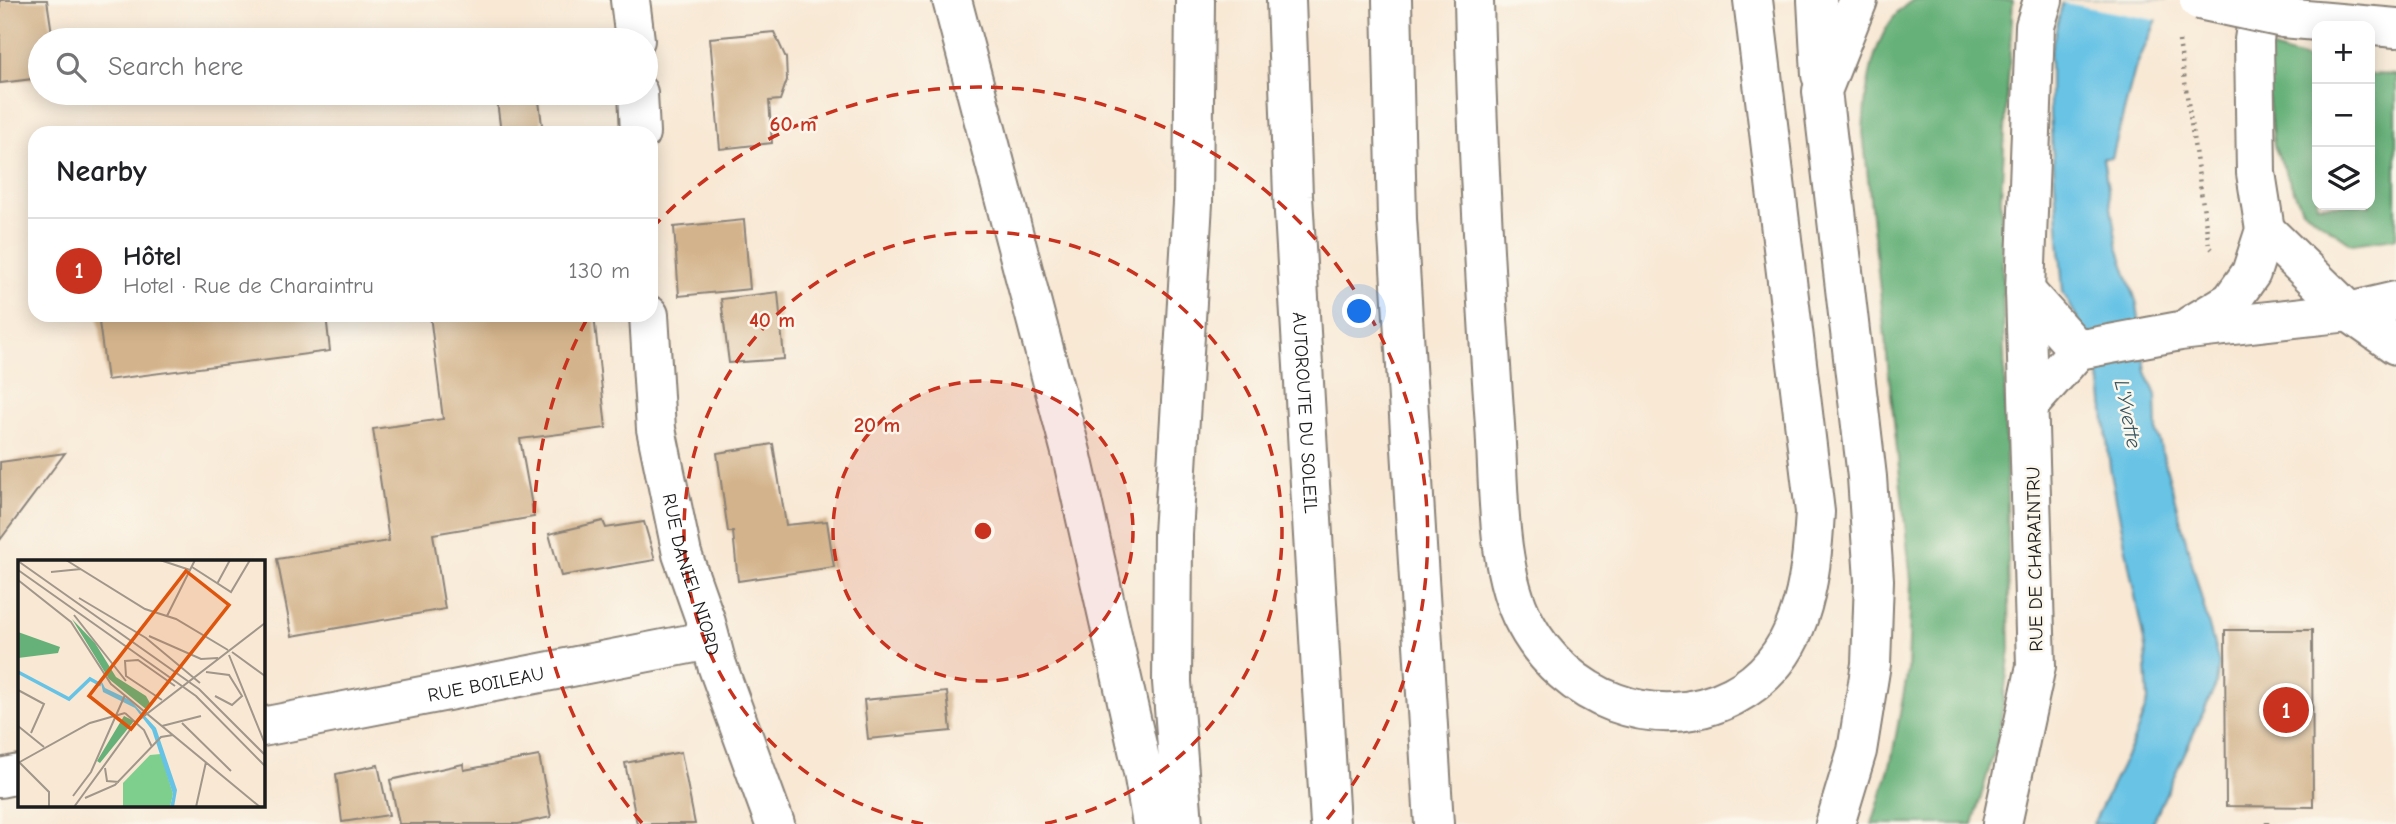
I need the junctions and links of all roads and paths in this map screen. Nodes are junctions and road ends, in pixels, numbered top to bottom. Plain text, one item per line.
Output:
1 (631, 0) edge
2 (952, 0) edge
3 (1195, 0) edge
4 (1286, 0) edge
5 (1392, 0) edge
6 (1474, 0) edge
7 (1726, 0) edge
8 (1753, 0) edge
9 (1817, 0) edge
10 (1858, 0) edge
11 (2043, 0) edge
12 (2200, 0) edge
13 (2272, 9) edge
14 (634, 28) edge
15 (2396, 28) edge
16 (2181, 34) dead end
17 (1759, 46) junction
18 (1822, 91) junction
19 (639, 105) edge
20 (640, 126) edge
21 (2265, 230) junction
22 (2251, 273) junction
23 (2025, 291) junction
24 (2396, 301) edge
25 (2348, 312) junction
26 (649, 322) edge
27 (2168, 334) junction
28 (2396, 345) edge
29 (2078, 350) junction
30 (2030, 404) junction
31 (710, 640) junction
32 (264, 727) edge
33 (18, 774) edge
34 (0, 778) edge
35 (775, 824) edge
36 (1152, 824) edge
37 (1183, 824) edge
38 (1330, 824) edge
39 (1434, 824) edge
40 (1835, 824) edge
41 (2002, 824) edge

1 - 14 main road
2 - 36 main road
3 - 37 main road
4 - 38 main road, AUTOROUTE DU SOLEIL
5 - 39 main road
6 - 17 main road
7 - 17 main road
8 - 17 main road
9 - 18 main road
10 - 18 main road
11 - 23 main road, RUE DE CHARAINTRU
12 - 13 main road, bridge
13 - 15 main road
13 - 21 main road
16 - 22 path
18 - 40 main road
19 - 20 main road
21 - 22 main road
21 - 25 main road
22 - 27 main road
23 - 29 main road
23 - 30 main road, RUE DE CHARAINTRU
24 - 25 main road
25 - 27 main road
25 - 28 main road
26 - 31 main road, RUE DANIEL NIORD
27 - 29 main road
29 - 30 main road
30 - 41 main road, RUE DE CHARAINTRU
31 - 32 main road, RUE BOILEAU
31 - 35 main road, RUE DANIEL NIORD
33 - 34 main road

